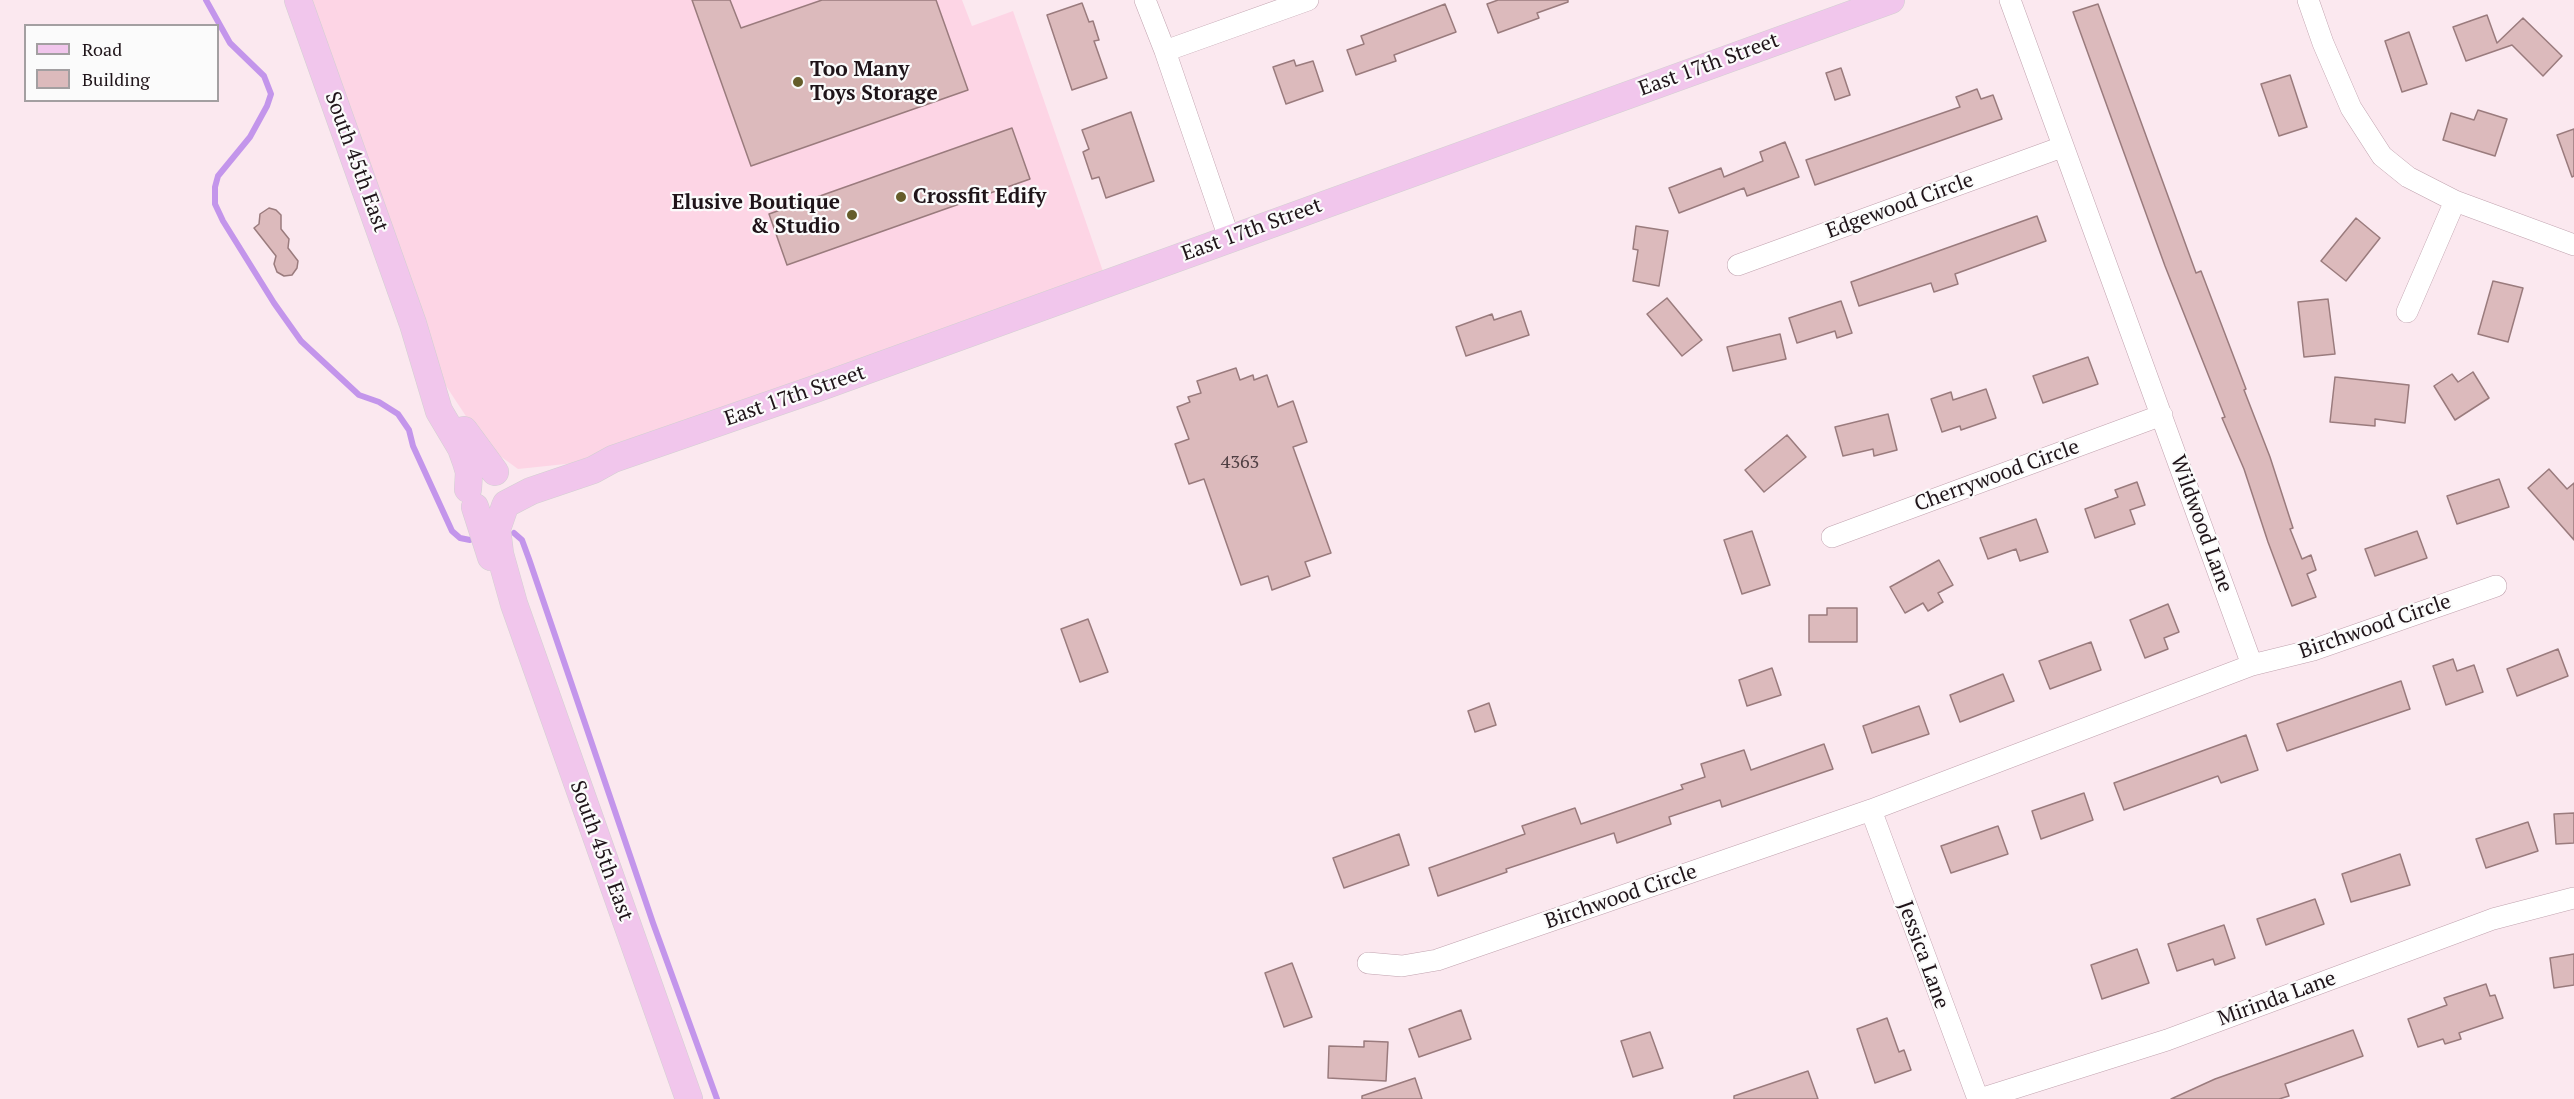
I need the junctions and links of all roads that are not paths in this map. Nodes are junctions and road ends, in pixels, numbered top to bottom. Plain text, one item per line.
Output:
1 (298, 0) edge
2 (1145, 0) edge
3 (1308, 0) edge
4 (1891, 0) edge
5 (2010, 0) edge
6 (2308, 0) edge
7 (1165, 51) junction
8 (2062, 147) junction
9 (2455, 201) junction
10 (1229, 238) junction
11 (2574, 245) edge
12 (1738, 265) dead end
13 (2408, 312) dead end
14 (413, 324) junction
15 (2162, 415) junction
16 (613, 459) junction
17 (498, 473) junction
18 (472, 498) junction
19 (506, 505) junction
20 (1832, 537) dead end
21 (2496, 586) dead end
22 (514, 604) junction
23 (2252, 665) junction
24 (1871, 810) junction
25 (2574, 898) edge
26 (1368, 963) dead end
27 (689, 1099) edge
28 (1979, 1099) edge

1 - 14 main road, South 45th East
2 - 7 street
3 - 7 street
4 - 10 main road, East 17th Street
5 - 8 street, Wildwood Lane
6 - 9 street
7 - 10 street
8 - 12 street, Edgewood Circle
8 - 15 street, Wildwood Lane
9 - 11 street
9 - 13 street
10 - 16 main road, East 17th Street
14 - 17 main road, South 45th East
14 - 18 main road, South 45th East
15 - 20 street, Cherrywood Circle
15 - 23 street, Wildwood Lane
16 - 17 main road, East 17th Street
16 - 19 main road, East 17th Street
17 - 18 main road
17 - 19 main road
18 - 19 main road
18 - 22 main road, South 45th East
19 - 22 main road, South 45th East
21 - 23 street, Birchwood Circle
22 - 27 main road, South 45th East
23 - 24 street
24 - 26 street, Birchwood Circle
24 - 28 street, Jessica Lane
25 - 28 street, Mirinda Lane

